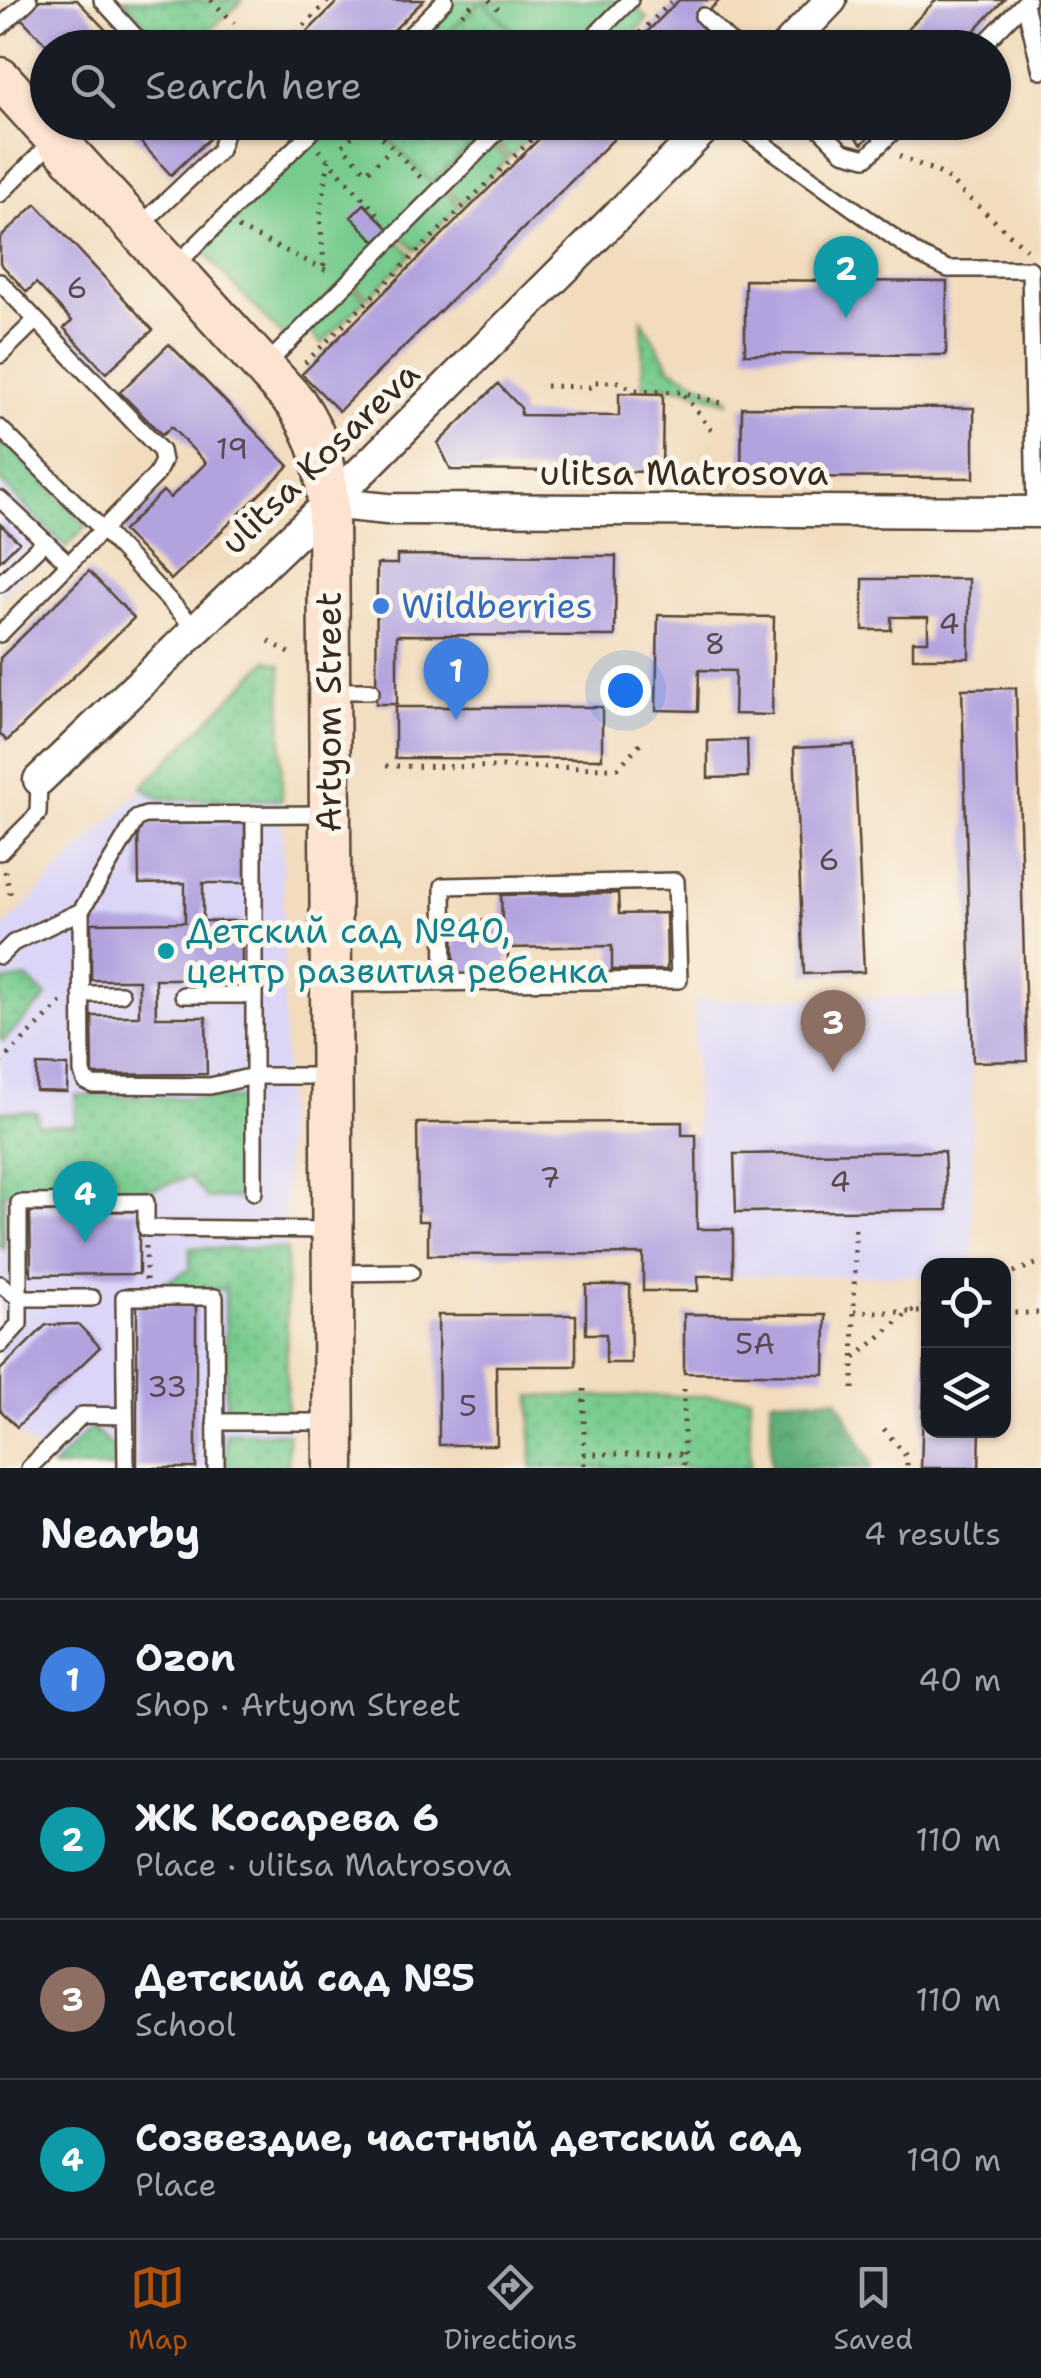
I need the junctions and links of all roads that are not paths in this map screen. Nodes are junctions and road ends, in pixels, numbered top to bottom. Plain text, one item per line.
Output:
1 (28, 0) edge
2 (102, 0) edge
3 (445, 0) edge
4 (630, 0) edge
5 (832, 0) edge
6 (1026, 2) edge
7 (703, 16) dead end
8 (0, 27) edge
9 (130, 30) edge
10 (415, 30) edge
11 (600, 30) edge
12 (717, 30) edge
13 (803, 30) edge
14 (998, 30) edge
15 (1041, 71) edge
16 (0, 78) edge
17 (30, 111) edge
18 (54, 140) edge
19 (56, 140) edge
20 (223, 140) edge
21 (303, 140) edge
22 (490, 140) edge
23 (693, 140) edge
24 (758, 140) edge
25 (831, 140) edge
26 (885, 140) edge
27 (0, 194) edge
28 (137, 229) junction
29 (174, 268) junction
30 (0, 282) edge
31 (36, 320) junction
32 (0, 355) edge
33 (280, 369) junction
34 (0, 428) edge
35 (0, 499) edge
36 (328, 503) junction
37 (1038, 512) edge
38 (102, 529) junction
39 (45, 540) junction
40 (68, 563) junction
41 (0, 584) edge
42 (196, 628) junction
43 (0, 634) edge
44 (330, 691) junction
45 (371, 691) dead end
46 (39, 780) joint
47 (254, 814) junction
48 (330, 814) junction
49 (0, 852) edge
50 (81, 912) junction
51 (0, 956) edge
52 (444, 983) junction
53 (331, 984) junction
54 (81, 994) junction
55 (121, 994) dead end
56 (254, 995) junction
57 (183, 996) dead end
58 (254, 1076) junction
59 (332, 1076) junction
60 (254, 1192) dead end
61 (332, 1230) junction
62 (333, 1272) junction
63 (410, 1272) dead end
64 (0, 1284) edge
65 (19, 1298) junction
66 (92, 1298) road end
67 (0, 1345) edge
68 (126, 1416) junction
69 (215, 1422) junction
70 (334, 1422) junction
71 (30, 1468) edge
72 (126, 1468) edge
73 (216, 1468) edge
74 (334, 1468) edge

1 - 8 lane
2 - 9 lane
3 - 10 lane
4 - 11 lane
5 - 13 street
6 - 14 lane
6 - 15 lane
7 - 12 lane
16 - 17 main road, Artyom Street
18 - 27 lane
19 - 28 main road, Artyom Street
20 - 28 lane
21 - 29 lane
22 - 33 lane
23 - 36 street, ulitsa Kosareva
24 - 37 lane
25 - 26 lane
28 - 29 main road, Artyom Street
29 - 33 main road, Artyom Street
30 - 31 lane
31 - 32 lane
31 - 38 lane
33 - 36 main road, Artyom Street
34 - 38 lane
35 - 39 lane
36 - 37 street, ulitsa Matrosova
36 - 42 street, ulitsa Kosareva
36 - 44 main road, Artyom Street
38 - 40 lane
38 - 42 lane
39 - 40 lane
39 - 41 lane
40 - 43 lane
42 - 46 street, ulitsa Kosareva
44 - 45 lane
44 - 48 main road, Artyom Street
46 - 49 lane, ulitsa Kosareva
47 - 48 lane
47 - 50 lane
47 - 56 lane
48 - 53 main road, Artyom Street
50 - 51 lane
50 - 54 lane
52 - 52 lane
52 - 53 lane
53 - 59 main road, Artyom Street
54 - 55 lane
54 - 58 lane
56 - 57 lane
56 - 58 lane
58 - 59 lane
58 - 60 lane
59 - 61 main road, Artyom Street
61 - 62 main road, Artyom Street
61 - 65 lane
62 - 63 lane
62 - 70 main road, Artyom Street
64 - 65 lane
65 - 66 lane
65 - 67 lane
68 - 69 lane
68 - 71 lane
68 - 72 lane
69 - 70 lane
69 - 73 lane
70 - 74 main road, Artyom Street

